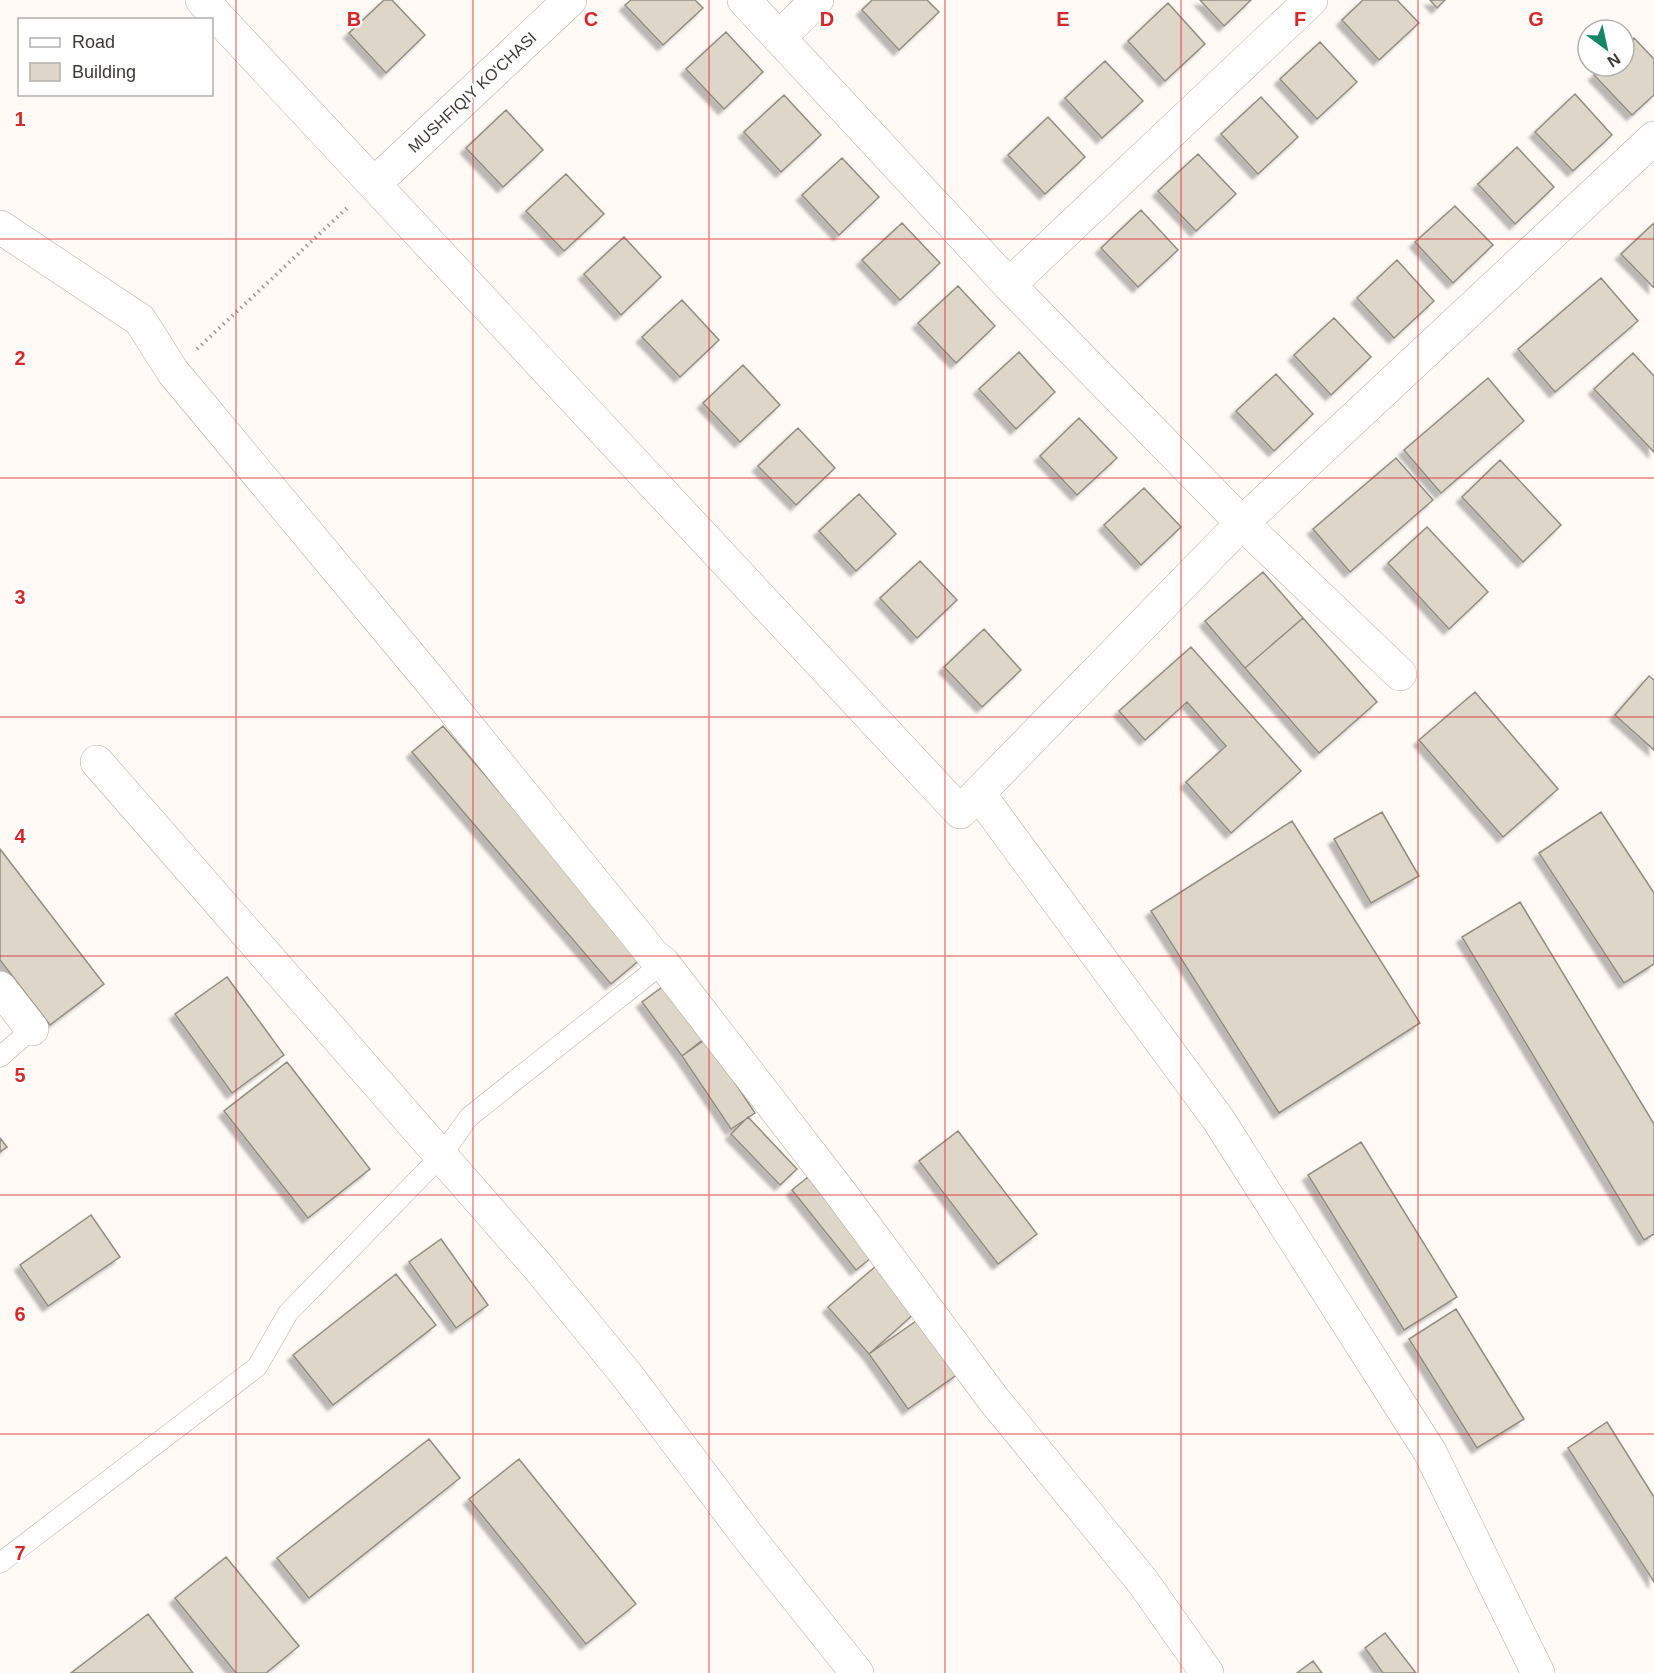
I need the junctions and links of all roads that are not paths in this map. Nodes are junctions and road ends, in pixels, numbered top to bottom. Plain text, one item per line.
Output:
1 (202, 0) edge
2 (570, 0) edge
3 (744, 0) edge
4 (817, 0) edge
5 (1311, 0) edge
6 (778, 38) junction
7 (1654, 138) edge
8 (374, 184) junction
9 (0, 227) edge
10 (1009, 285) junction
11 (1242, 523) junction
12 (1400, 674) dead end
13 (97, 762) dead end
14 (979, 794) junction
15 (663, 963) junction
16 (0, 988) edge
17 (32, 1029) joint
18 (0, 1057) edge
19 (441, 1156) junction
20 (0, 1563) edge
21 (857, 1673) edge
22 (1207, 1673) edge
23 (1538, 1673) edge

1 - 8 street
2 - 8 street, MUSHFIQIY KO'CHASI
3 - 6 street
4 - 6 street
5 - 10 street
6 - 10 street
7 - 11 street
8 - 14 street
9 - 15 street
10 - 11 street
11 - 12 street
11 - 14 street
13 - 19 street
14 - 23 street
15 - 19 lane
15 - 22 street
16 - 17 street
17 - 18 lane
19 - 20 lane
19 - 21 street

